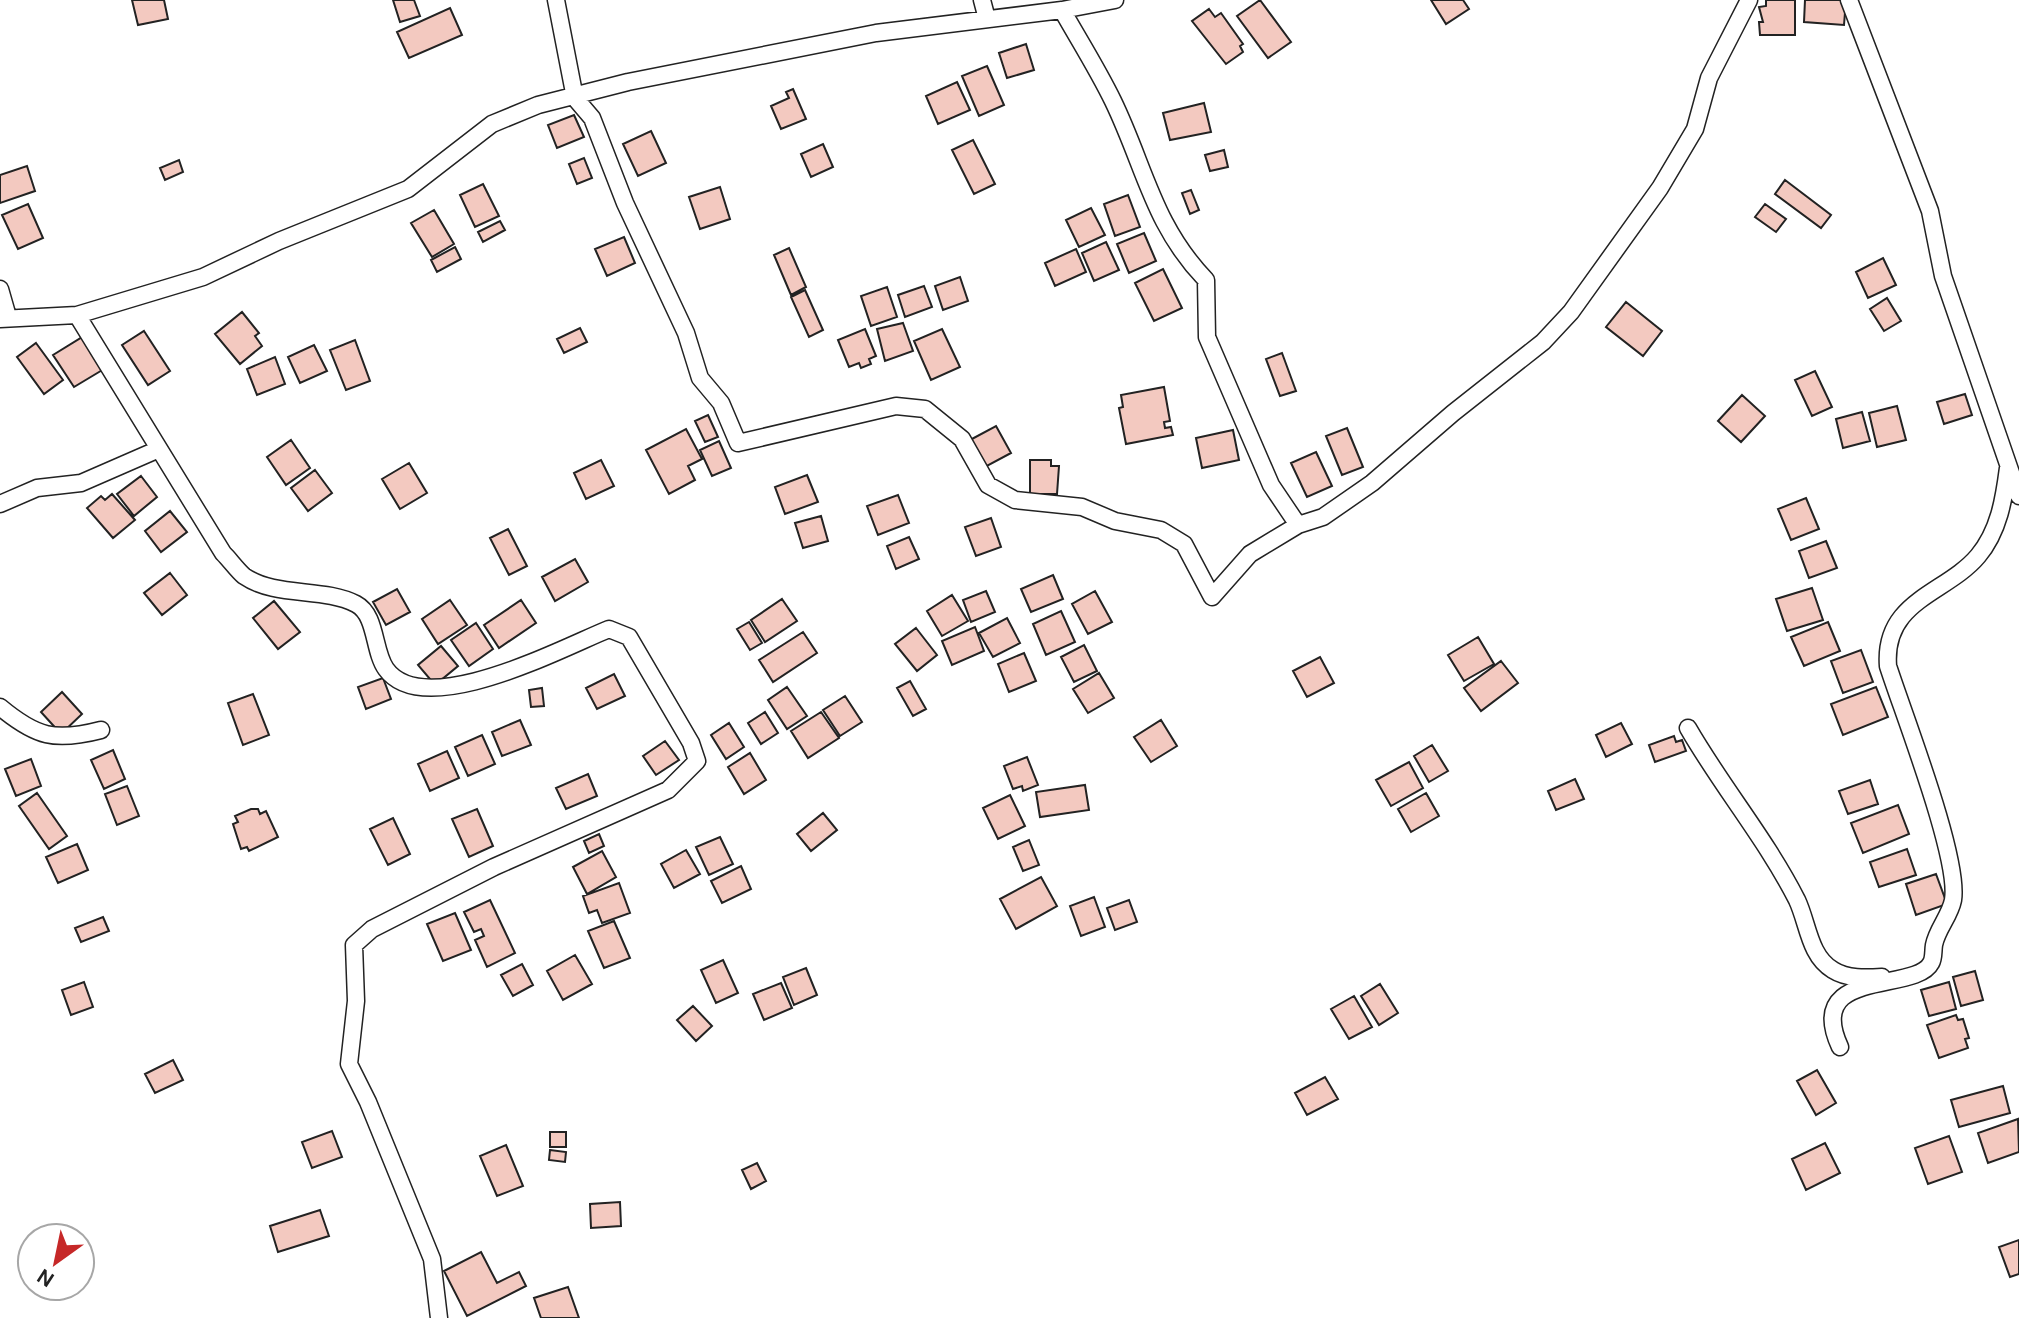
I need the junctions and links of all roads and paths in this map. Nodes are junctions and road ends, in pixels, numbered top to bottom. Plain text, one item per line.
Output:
1 (556, 0) edge
2 (982, 0) edge
3 (1115, 0) edge
4 (1749, 0) edge
5 (1849, 0) edge
6 (1062, 10) junction
7 (987, 19) junction
8 (575, 98) junction
9 (0, 289) edge
10 (77, 315) junction
11 (4, 318) edge
12 (159, 449) junction
13 (2008, 468) junction
14 (2019, 496) edge
15 (0, 504) edge
16 (1298, 525) junction
17 (0, 707) edge
18 (1688, 728) dead end
19 (101, 730) dead end
20 (1895, 977) junction
21 (1840, 1047) dead end
22 (439, 1318) edge

1 - 8 street
2 - 7 street
3 - 6 street
4 - 16 street
5 - 13 street
6 - 7 street
6 - 16 street
7 - 8 street
8 - 10 street
8 - 16 street
9 - 11 street
10 - 11 street
10 - 12 street
12 - 15 street
12 - 22 street
13 - 14 street
13 - 20 street
17 - 19 street
18 - 20 street
20 - 21 street

